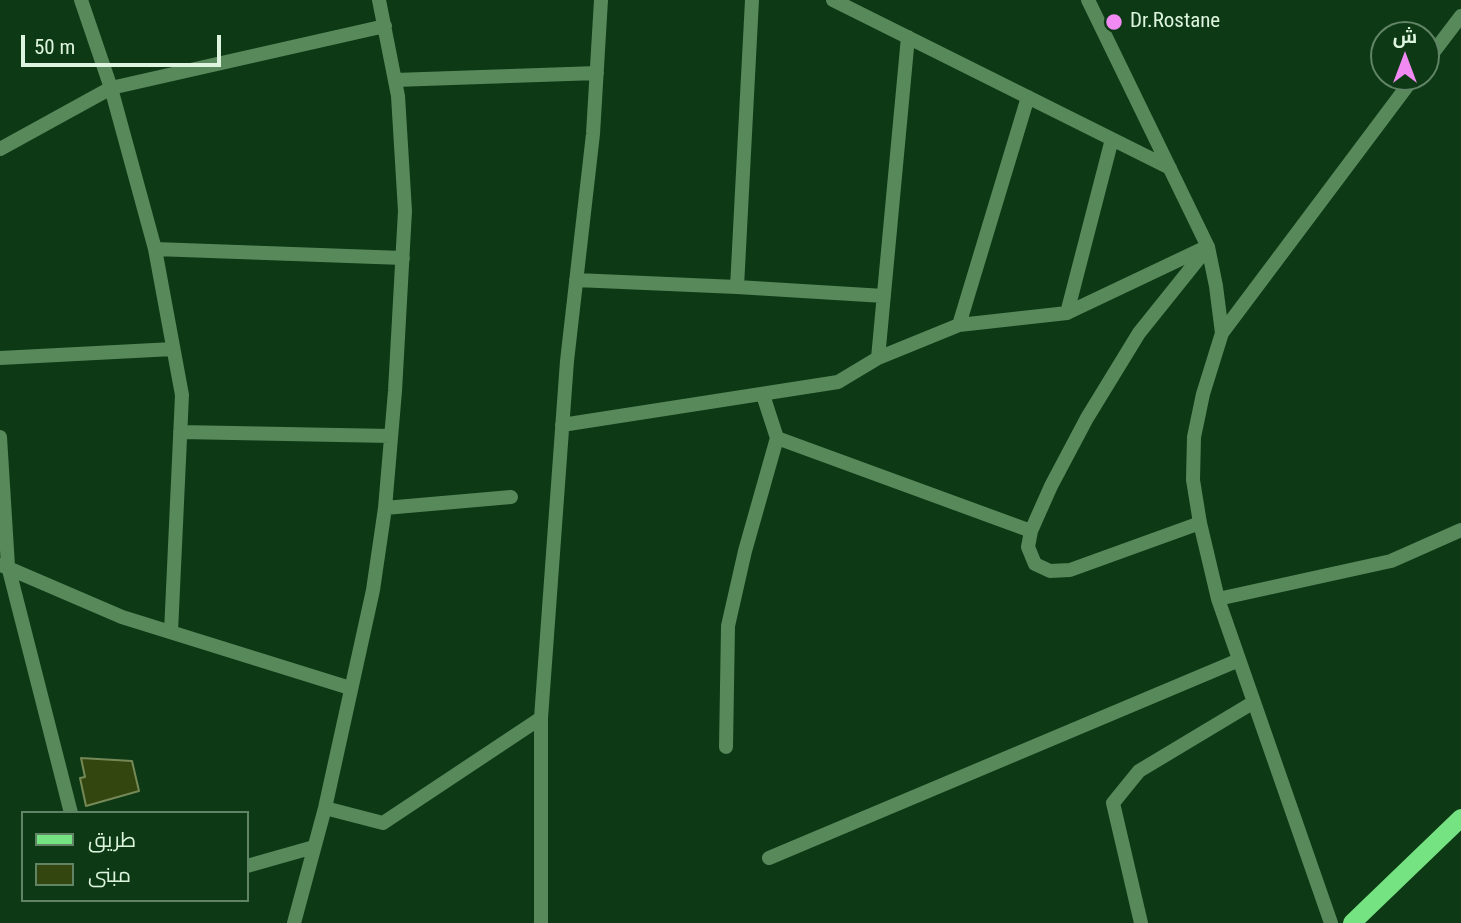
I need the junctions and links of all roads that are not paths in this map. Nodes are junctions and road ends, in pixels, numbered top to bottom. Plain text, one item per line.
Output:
1 (80, 0) edge
2 (379, 0) edge
3 (601, 0) edge
4 (752, 0) edge
5 (833, 0) edge
6 (1088, 0) edge
7 (1461, 16) edge
8 (385, 26) junction
9 (908, 37) junction
10 (1440, 44) edge
11 (597, 73) junction
12 (395, 80) junction
13 (111, 88) junction
14 (1404, 91) edge
15 (1028, 97) junction
16 (1112, 139) junction
17 (0, 149) edge
18 (1170, 168) junction
19 (1208, 247) junction
20 (155, 249) junction
21 (403, 258) junction
22 (576, 280) junction
23 (737, 287) junction
24 (884, 296) junction
25 (1067, 313) junction
26 (959, 325) junction
27 (1222, 333) junction
28 (173, 349) junction
29 (0, 358) edge
30 (878, 358) junction
31 (762, 395) junction
32 (562, 425) junction
33 (180, 432) junction
34 (391, 436) junction
35 (0, 437) edge
36 (778, 438) junction
37 (511, 497) dead end
38 (385, 508) junction
39 (1200, 523) junction
40 (1461, 530) edge
41 (1031, 531) junction
42 (4, 565) edge
43 (1218, 599) junction
44 (171, 632) junction
45 (1239, 660) junction
46 (350, 688) junction
47 (1254, 702) junction
48 (541, 718) junction
49 (726, 747) dead end
50 (326, 807) junction
51 (70, 811) edge
52 (1461, 818) edge
53 (314, 846) junction
54 (769, 859) dead end
55 (248, 866) edge
56 (294, 923) edge
57 (541, 923) edge
58 (1141, 923) edge
59 (1331, 923) edge
60 (1352, 923) edge

1 - 13 street
2 - 8 street
3 - 11 street
4 - 23 street
5 - 9 street
6 - 18 street
7 - 10 street
8 - 12 street
8 - 13 street
9 - 15 street
9 - 24 street
11 - 12 street
11 - 22 street
12 - 21 street
13 - 17 street
13 - 20 street
14 - 27 street
15 - 16 street
15 - 26 street
16 - 18 street
16 - 25 street
18 - 19 street
19 - 25 street
19 - 27 street
19 - 41 street
20 - 21 street
20 - 28 street
21 - 34 street
22 - 23 street
22 - 32 street
23 - 24 street
24 - 30 street
25 - 26 street
26 - 30 street
27 - 39 street
28 - 29 street
28 - 33 street
30 - 31 street
31 - 32 street
31 - 36 street
32 - 48 street
33 - 34 street
33 - 44 street
34 - 38 street
35 - 42 street
36 - 41 street
36 - 49 street
37 - 38 street
38 - 46 street
39 - 41 street
39 - 43 street
40 - 43 street
42 - 44 street
42 - 51 street
43 - 45 street
44 - 46 street
45 - 47 street
45 - 54 street
46 - 50 street
47 - 58 street
47 - 59 street
48 - 50 street
48 - 57 street
50 - 53 street
52 - 60 main road
53 - 55 street
53 - 56 street

